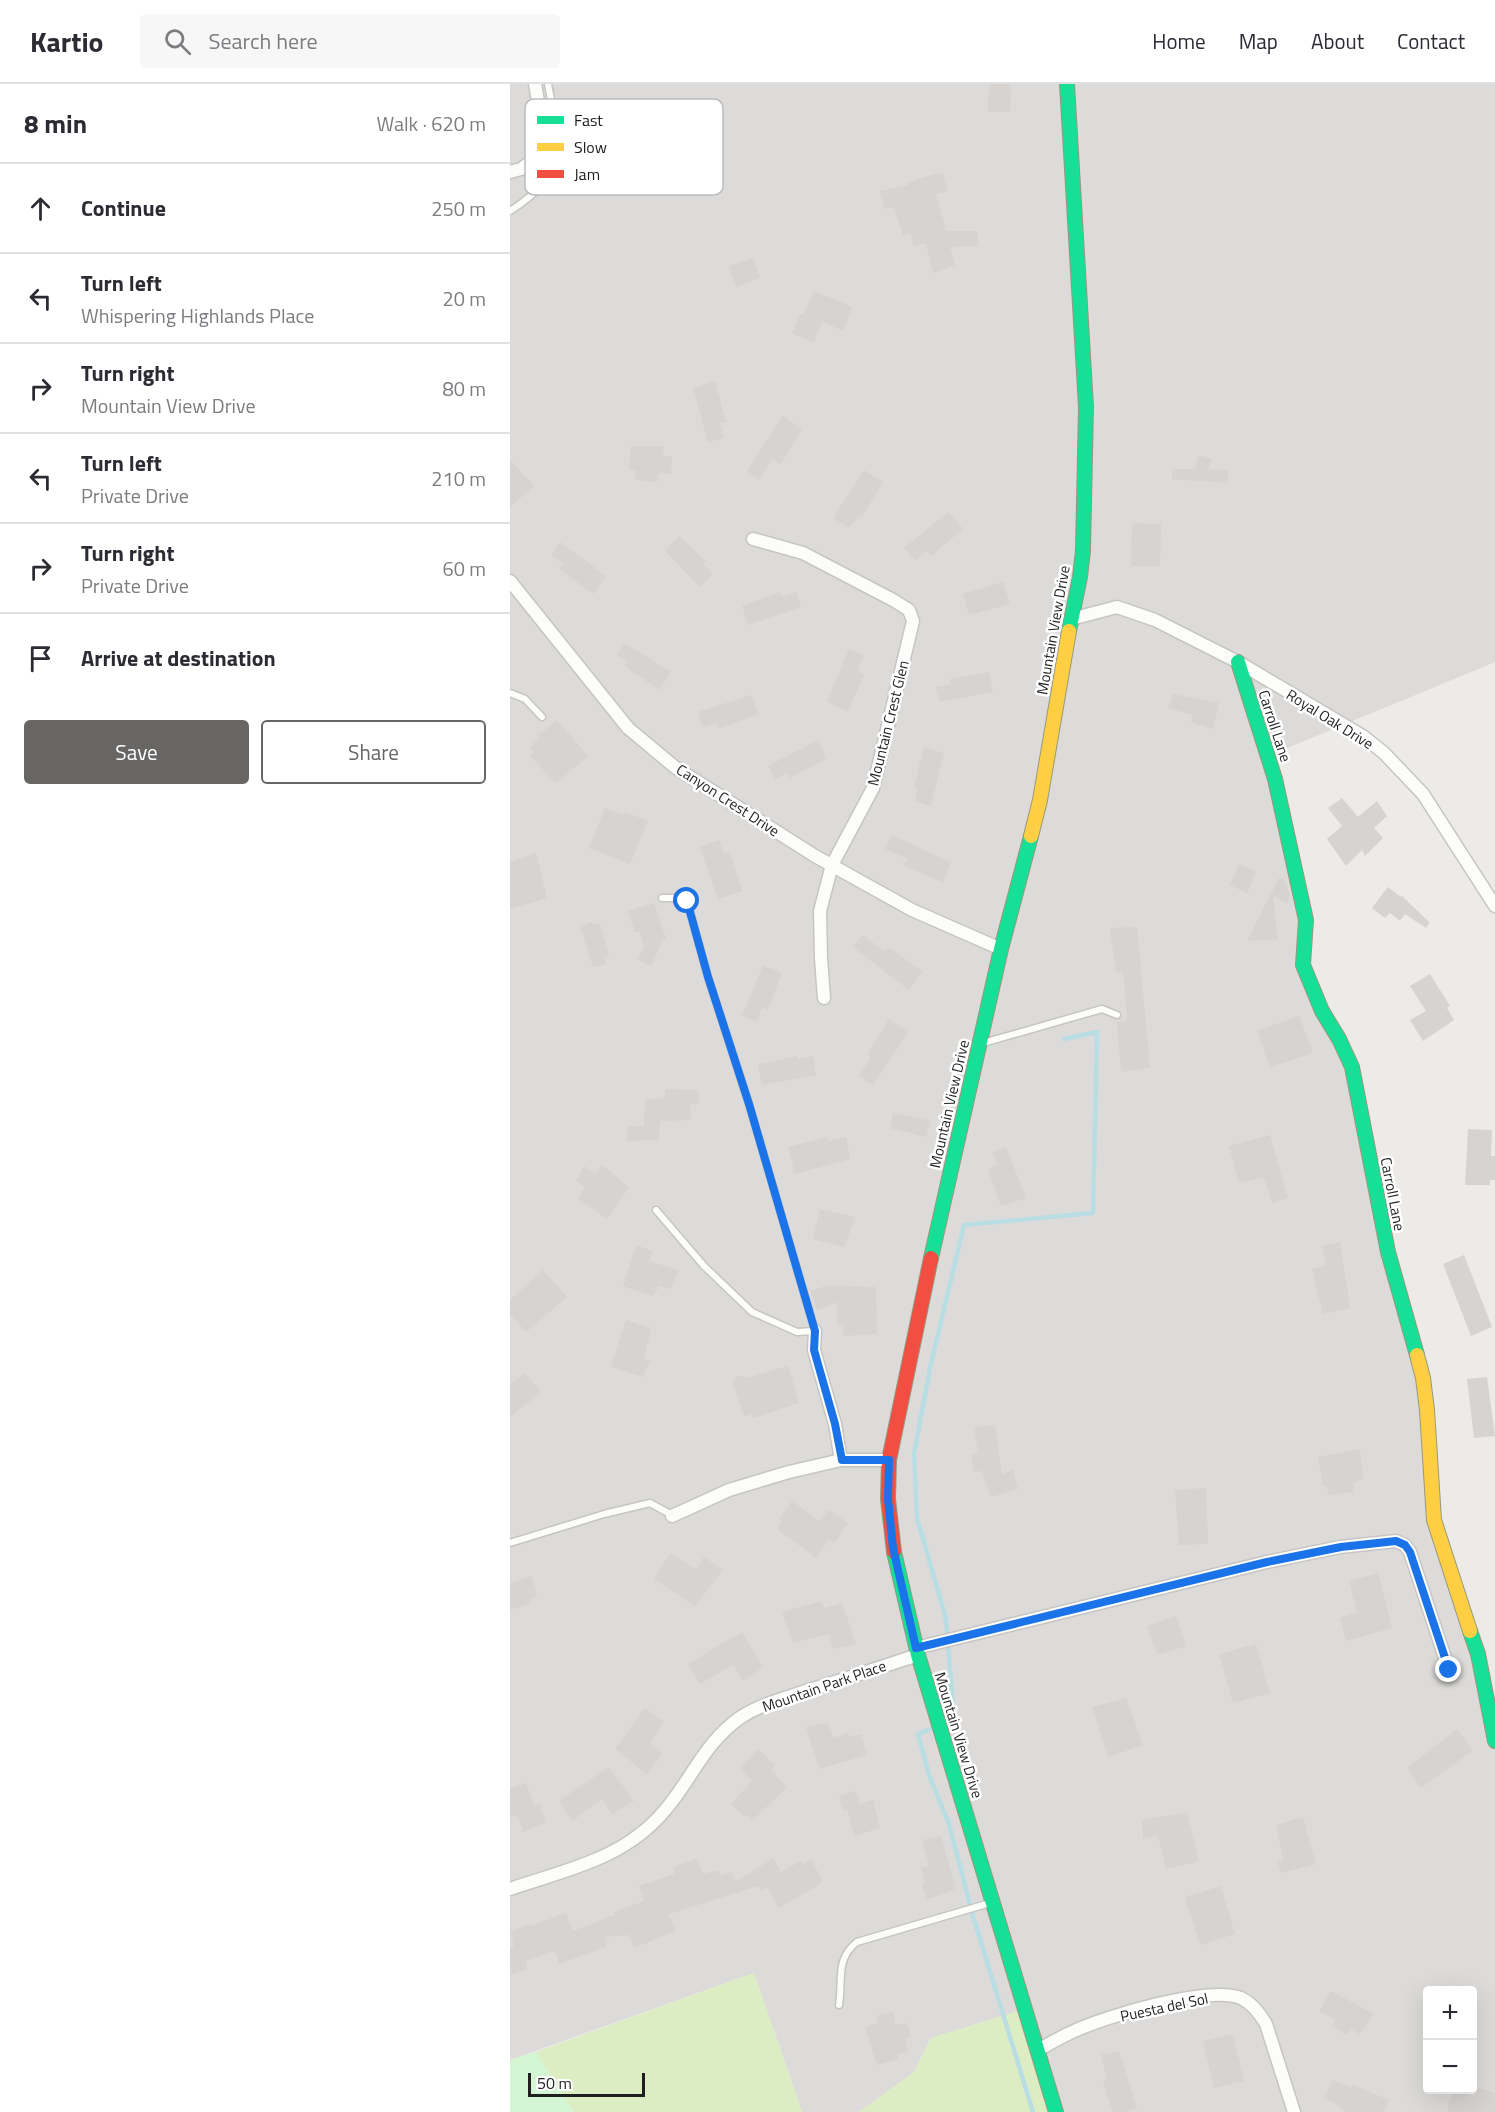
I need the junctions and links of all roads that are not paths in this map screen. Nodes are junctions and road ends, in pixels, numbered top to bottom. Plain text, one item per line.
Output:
1 (535, 84) edge
2 (548, 84) edge
3 (1067, 84) edge
4 (538, 99) edge
5 (551, 99) edge
6 (525, 166) edge
7 (510, 172) edge
8 (534, 195) edge
9 (510, 211) edge
10 (753, 539) dead end
11 (510, 581) edge
12 (1071, 619) junction
13 (1238, 662) junction
14 (510, 693) edge
15 (542, 717) dead end
16 (832, 865) junction
17 (662, 898) dead end
18 (1495, 906) edge
19 (1001, 949) junction
20 (824, 998) dead end
21 (1117, 1015) dead end
22 (980, 1044) junction
23 (656, 1210) dead end
24 (815, 1331) junction
25 (842, 1460) junction
26 (889, 1460) junction
27 (672, 1515) joint
28 (510, 1543) edge
29 (917, 1651) junction
30 (1449, 1670) dead end
31 (1495, 1741) edge
32 (510, 1889) edge
33 (993, 1903) junction
34 (839, 2005) dead end
35 (1038, 2050) junction
36 (1056, 2112) edge
37 (1294, 2112) edge

1 - 4 street
2 - 5 lane
3 - 12 street, Mountain View Drive
6 - 7 street
8 - 9 lane
10 - 16 street, Mountain Crest Glen
11 - 16 street, Canyon Crest Drive
12 - 13 street, Royal Oak Drive
12 - 19 street, Mountain View Drive
13 - 18 street, Royal Oak Drive
13 - 31 street, Carroll Lane
14 - 15 lane
16 - 19 street, Canyon Crest Drive
16 - 20 street, Mountain Crest Glen
17 - 24 lane
19 - 22 street, Mountain View Drive
21 - 22 lane
22 - 26 street, Mountain View Drive
23 - 24 lane
24 - 25 street
25 - 26 street
25 - 27 street
26 - 29 street, Mountain View Drive
27 - 28 lane
29 - 30 street, Mountain Park Place
29 - 32 street, Mountain Park Place
29 - 33 street, Mountain View Drive
33 - 34 lane
33 - 35 street, Mountain View Drive
35 - 36 street, Mountain View Drive
35 - 37 street, Puesta del Sol

